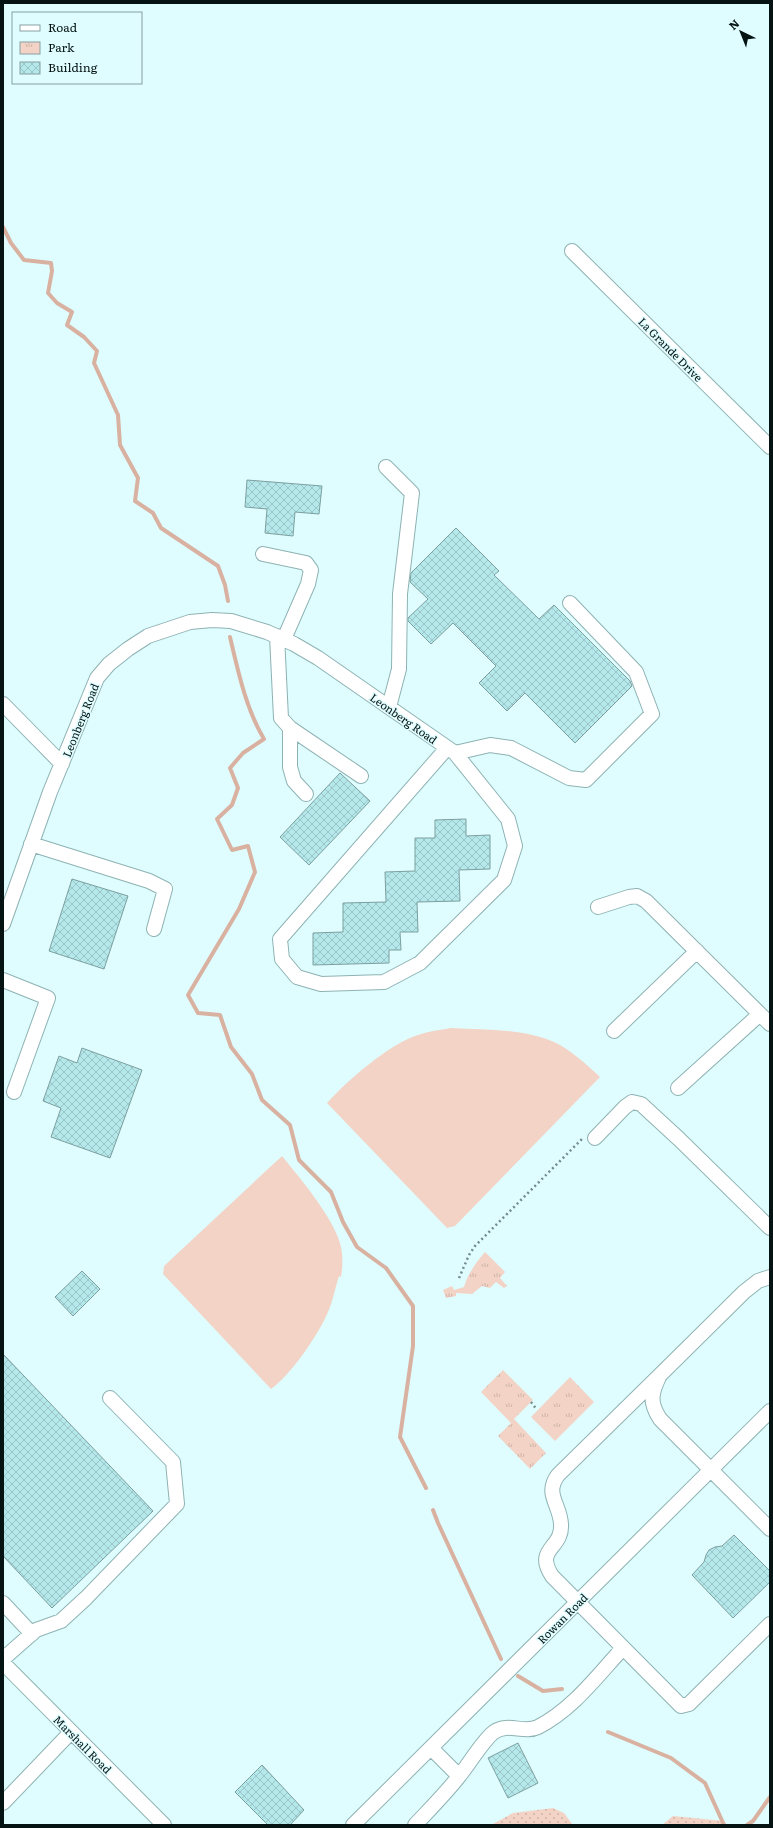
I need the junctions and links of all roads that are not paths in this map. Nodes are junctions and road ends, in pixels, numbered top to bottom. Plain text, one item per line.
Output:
1 (572, 251) dead end
2 (770, 447) edge
3 (386, 467) dead end
4 (263, 554) dead end
5 (570, 603) dead end
6 (280, 637) junction
7 (3, 704) edge
8 (389, 707) junction
9 (290, 728) junction
10 (451, 750) junction
11 (62, 764) junction
12 (361, 776) dead end
13 (306, 794) dead end
14 (31, 844) junction
15 (598, 907) dead end
16 (3, 924) edge
17 (154, 929) dead end
18 (697, 951) junction
19 (3, 980) edge
20 (760, 1014) junction
21 (770, 1024) edge
22 (614, 1032) dead end
23 (678, 1088) dead end
24 (14, 1092) dead end
25 (590, 1137) road end
26 (770, 1228) edge
27 (770, 1277) edge
28 (660, 1375) junction
29 (110, 1398) dead end
30 (770, 1411) edge
31 (711, 1470) junction
32 (770, 1529) edge
33 (578, 1602) junction
34 (3, 1603) edge
35 (770, 1624) edge
36 (32, 1634) junction
37 (623, 1648) junction
38 (3, 1659) edge
39 (3, 1663) edge
40 (71, 1732) junction
41 (431, 1748) junction
42 (459, 1776) junction
43 (3, 1803) edge
44 (160, 1824) edge
45 (353, 1825) edge
46 (415, 1825) edge

1 - 2 street, La Grande Drive
3 - 8 street
4 - 6 street
5 - 10 street
6 - 8 street, Leonberg Road
6 - 9 street
6 - 11 street, Leonberg Road
7 - 11 street
8 - 10 street, Leonberg Road
9 - 12 street
9 - 13 street
10 - 10 street, Leonberg Road
11 - 14 street, Leonberg Road
14 - 16 street, Leonberg Road
14 - 17 street
15 - 18 street
18 - 20 street
18 - 22 street
19 - 24 street
20 - 21 street
20 - 23 street
25 - 26 street
27 - 28 street
28 - 31 street
28 - 33 street
29 - 36 street
30 - 31 street, Rowan Road
31 - 32 street
31 - 33 street, Rowan Road
33 - 37 street
33 - 41 street, Rowan Road
34 - 36 street
35 - 37 street
36 - 38 street
37 - 42 street
39 - 40 street, Marshall Road
40 - 43 street
40 - 44 street, Marshall Road
41 - 42 street
41 - 45 street, Rowan Road
42 - 46 street

